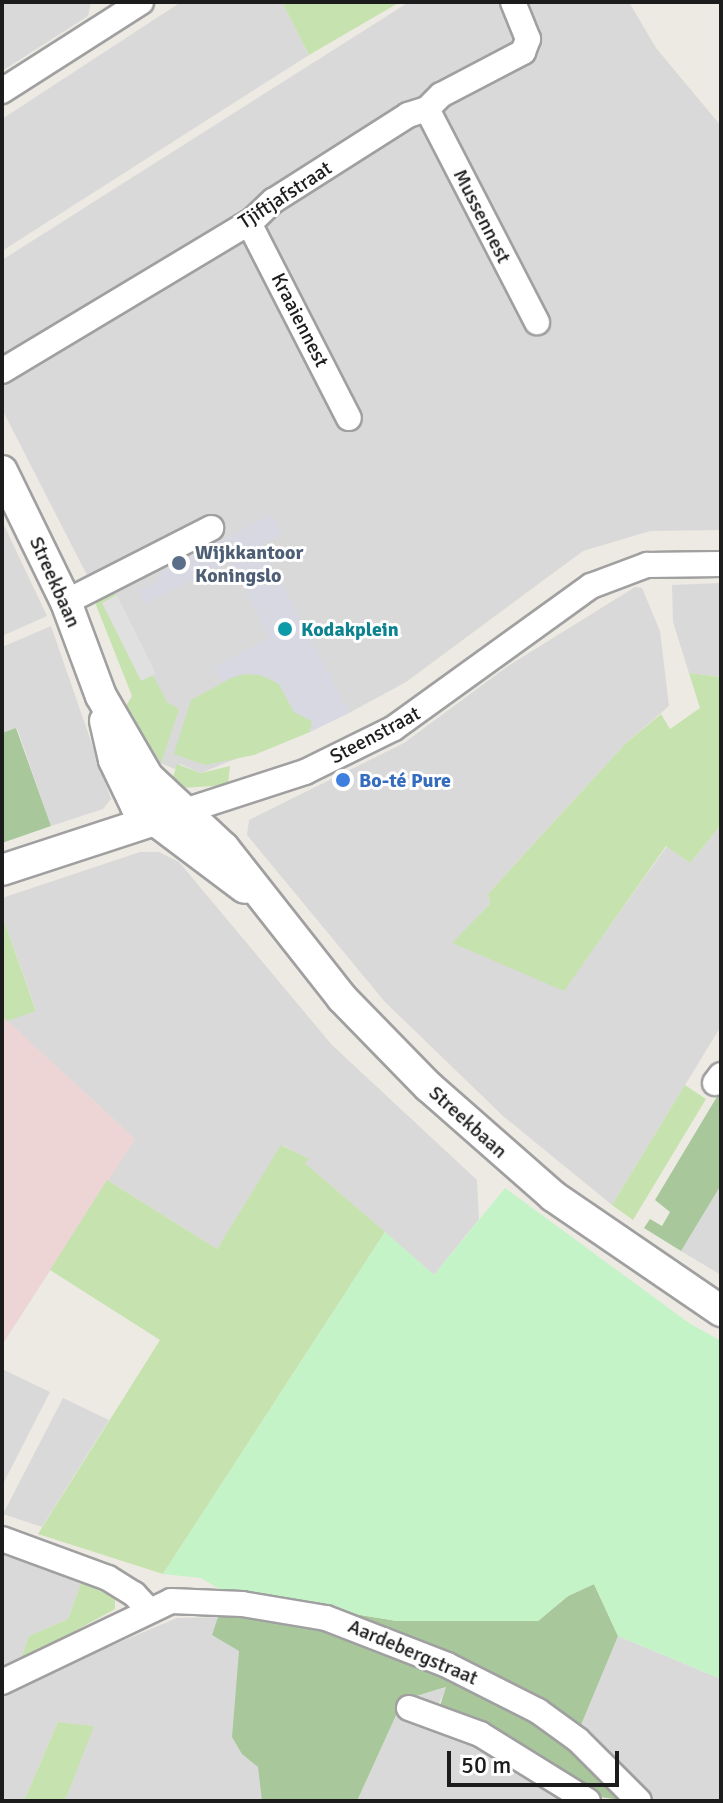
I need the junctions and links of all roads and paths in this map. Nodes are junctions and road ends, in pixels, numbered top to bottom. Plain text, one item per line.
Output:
1 (513, 2) edge
2 (129, 5) edge
3 (2, 91) edge
4 (427, 109) junction
5 (249, 223) junction
6 (537, 322) dead end
7 (2, 371) edge
8 (349, 418) dead end
9 (2, 471) edge
10 (211, 528) dead end
11 (721, 564) edge
12 (66, 602) junction
13 (101, 696) junction
14 (188, 810) junction
15 (153, 820) junction
16 (2, 870) edge
17 (254, 891) junction
18 (721, 1311) edge
19 (2, 1539) edge
20 (149, 1610) junction
21 (2, 1682) edge
22 (409, 1708) dead end
23 (588, 1801) edge
24 (639, 1801) edge

1 - 4 street, Tjiftjafstraat
2 - 3 street
4 - 5 street, Tjiftjafstraat
4 - 6 street, Mussennest
5 - 7 street, Tjiftjafstraat
5 - 8 street, Kraaiennest
9 - 12 street, Streekbaan
10 - 12 street
11 - 14 street, Steenstraat
12 - 13 street, Streekbaan
13 - 14 street, Streekbaan
13 - 15 street, Streekbaan
14 - 15 street, Steenstraat
14 - 17 street, Streekbaan
15 - 16 street, Steenstraat
15 - 17 street, Streekbaan
17 - 18 street, Streekbaan
19 - 20 street
20 - 21 street, Aardebergstraat
20 - 24 street, Aardebergstraat
22 - 23 street

